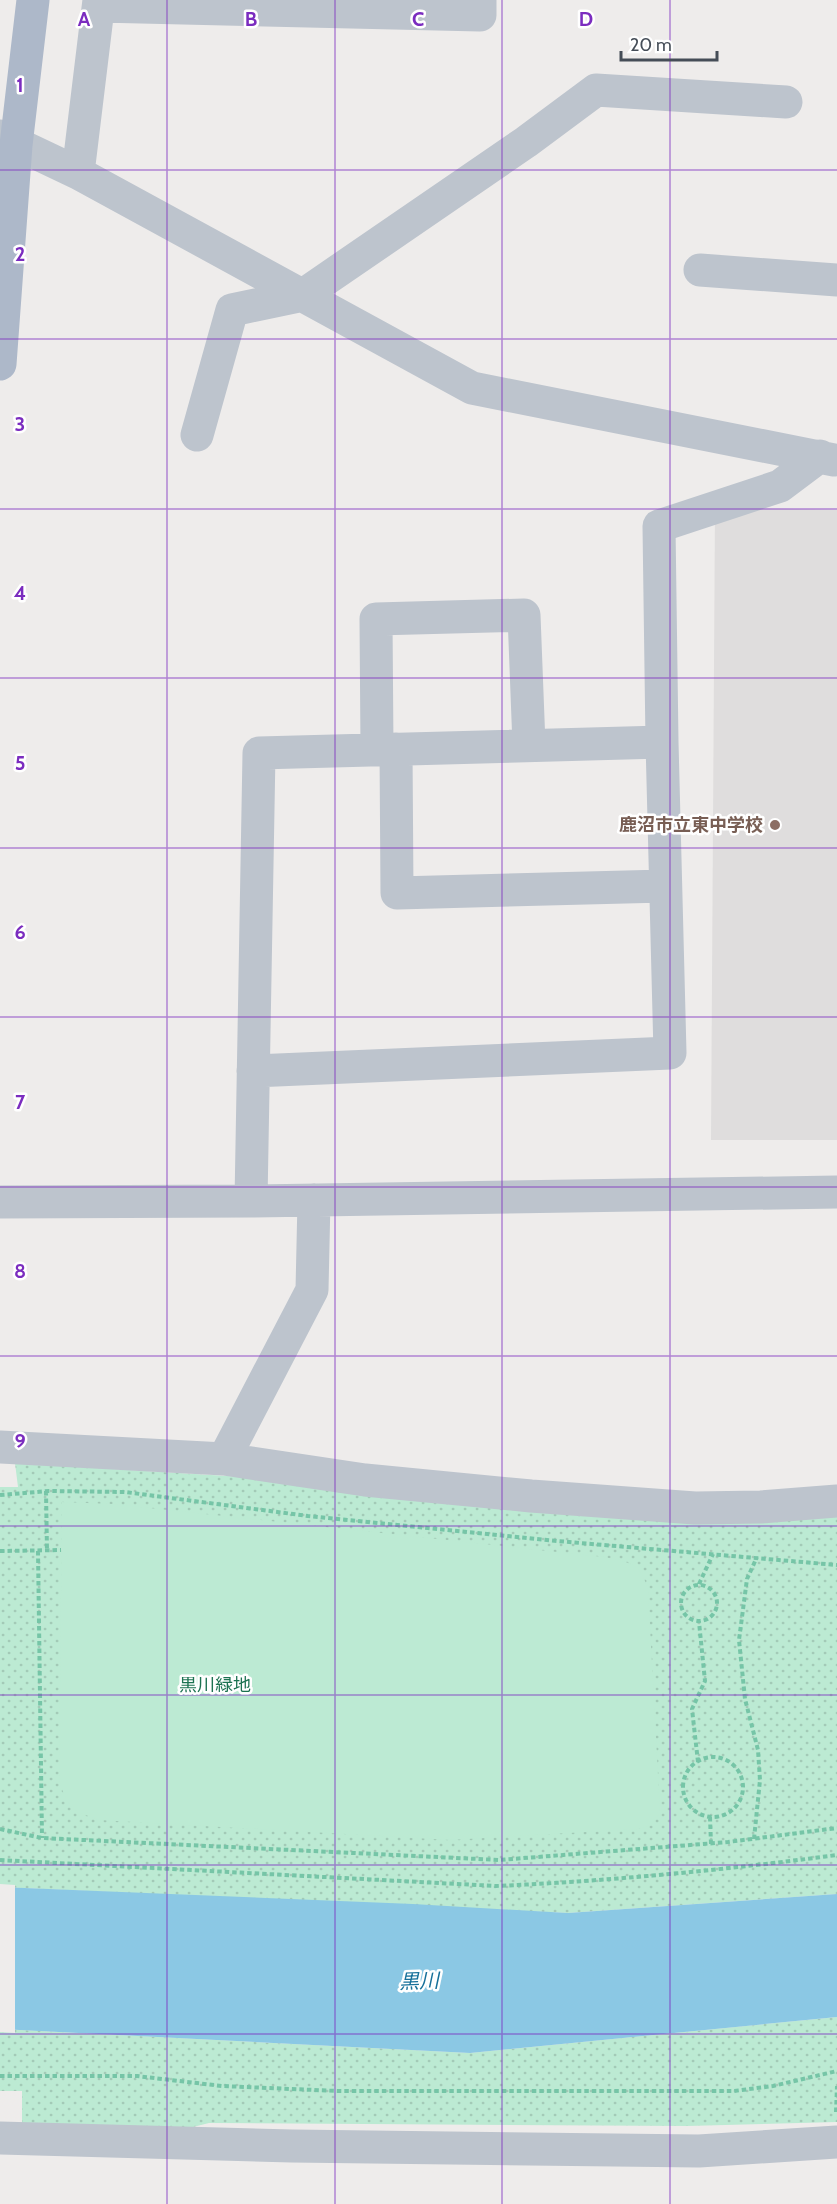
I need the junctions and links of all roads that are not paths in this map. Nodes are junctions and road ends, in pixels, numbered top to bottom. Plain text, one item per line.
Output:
1 (33, 0) edge
2 (480, 0) edge
3 (99, 3) edge
4 (786, 102) dead end
5 (8, 140) edge
6 (78, 173) junction
7 (700, 270) dead end
8 (837, 280) edge
9 (303, 295) junction
10 (0, 364) edge
11 (197, 435) dead end
12 (829, 459) edge
13 (662, 742) junction
14 (530, 746) junction
15 (386, 749) junction
16 (666, 886) junction
17 (253, 1071) junction
18 (837, 1192) edge
19 (314, 1200) junction
20 (251, 1201) junction
21 (0, 1202) edge
22 (0, 1447) edge
23 (224, 1460) junction
24 (837, 1502) edge
25 (0, 2138) edge
26 (837, 2142) edge

1 - 5 main road
2 - 3 street
3 - 6 street
4 - 9 street
5 - 6 street
5 - 10 main road
6 - 9 street
7 - 8 street
9 - 11 street
9 - 12 street
12 - 13 street
13 - 14 street
13 - 16 street
14 - 15 street
14 - 15 street
15 - 16 street
15 - 17 street
16 - 17 street
17 - 20 street
18 - 19 street
19 - 20 street
19 - 23 street
20 - 21 street
22 - 23 street
23 - 24 street
25 - 26 street

